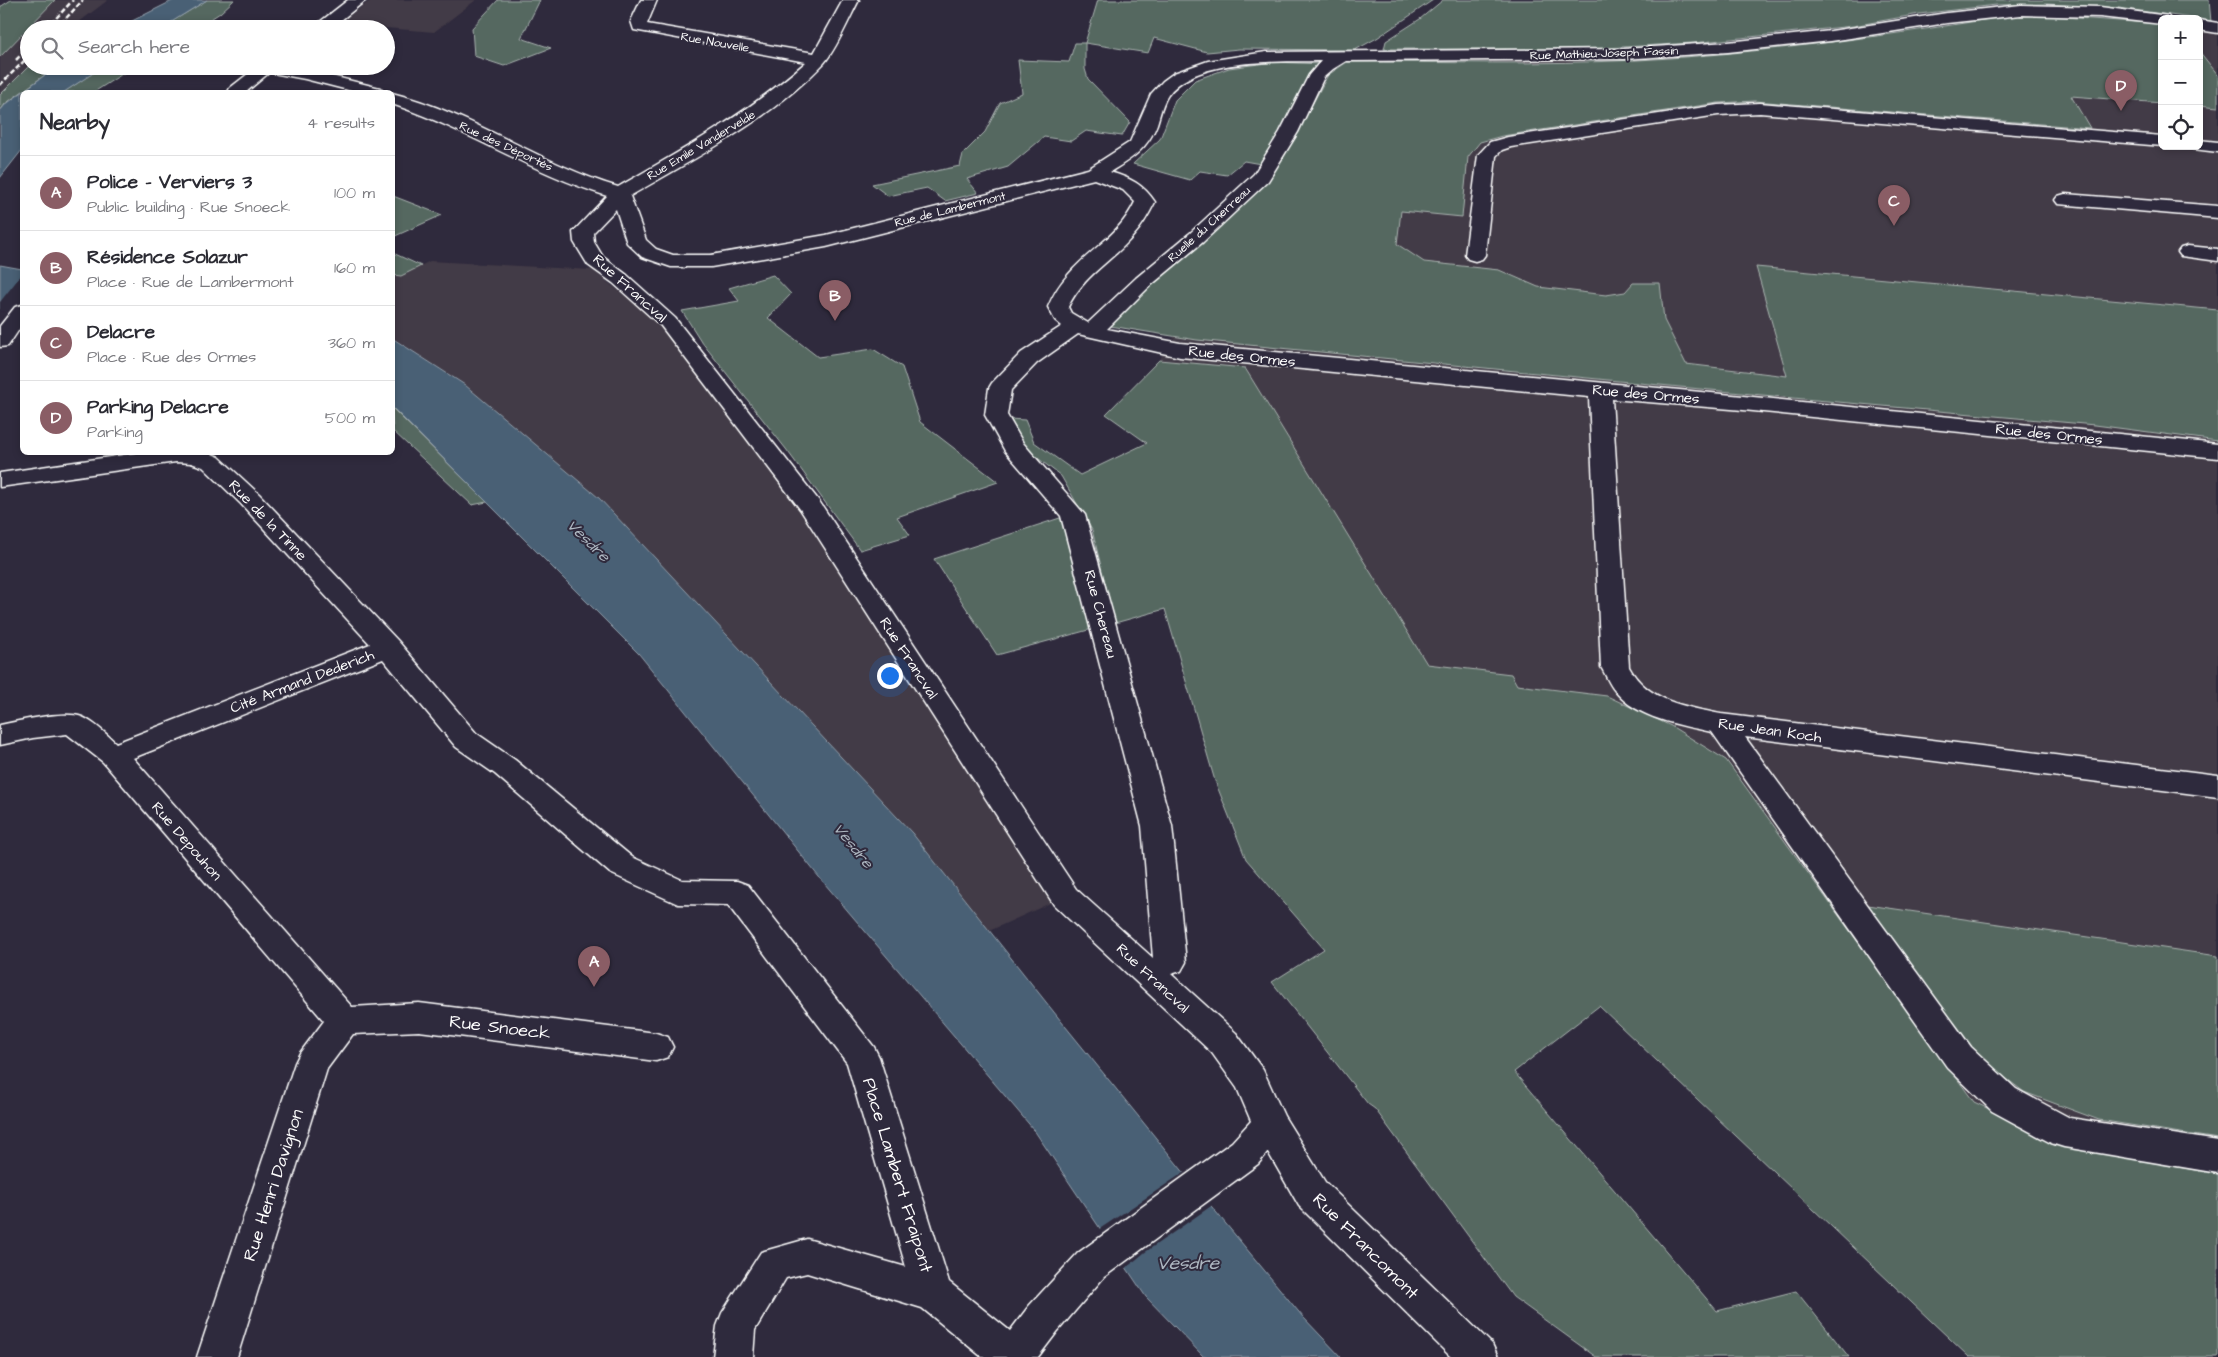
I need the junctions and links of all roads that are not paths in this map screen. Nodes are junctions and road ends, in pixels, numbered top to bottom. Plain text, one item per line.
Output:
1 (358, 0) edge
2 (649, 0) edge
3 (851, 0) edge
4 (2158, 19) edge
5 (331, 20) edge
6 (2203, 26) edge
7 (2218, 28) edge
8 (1343, 56) junction
9 (819, 59) junction
10 (257, 75) edge
11 (312, 75) edge
12 (238, 90) edge
13 (367, 90) edge
14 (395, 99) edge
15 (2158, 141) edge
16 (2203, 145) edge
17 (2218, 147) edge
18 (1095, 173) junction
19 (620, 194) junction
20 (2065, 200) dead end
21 (2218, 212) edge
22 (2188, 252) dead end
23 (1475, 255) dead end
24 (2218, 255) edge
25 (20, 314) edge
26 (1084, 329) junction
27 (0, 341) edge
28 (1600, 391) junction
29 (2218, 451) edge
30 (0, 480) edge
31 (388, 648) junction
32 (1721, 724) junction
33 (0, 735) edge
34 (113, 755) junction
35 (2218, 786) edge
36 (1170, 962) dead end
37 (344, 1021) junction
38 (656, 1047) dead end
39 (862, 1057) joint
40 (1270, 1124) junction
41 (2218, 1157) edge
42 (933, 1293) junction
43 (217, 1357) edge
44 (732, 1357) edge
45 (1013, 1357) edge
46 (1478, 1357) edge

1 - 5 street
2 - 9 street, Rue Nouvelle
3 - 9 street, Rue Emile Vandervelde
4 - 8 street, Rue Mathieu-Joseph Fassin
6 - 7 street
8 - 18 street, Rue Mathieu-Joseph Fassin
8 - 26 street, Ruelle du Cherreau
9 - 19 street, Rue Emile Vandervelde
10 - 12 street
11 - 13 street
14 - 19 street, Rue des Déportés
15 - 23 street
16 - 17 street
18 - 19 street, Rue de Lambermont
18 - 26 street
19 - 40 street, Rue Francval
20 - 21 street
22 - 24 street
25 - 27 street
26 - 28 street, Rue des Ormes
26 - 36 street, Rue Chereau
28 - 29 street, Rue des Ormes
28 - 32 street, Rue Jean Koch
30 - 31 street, Rue de la Tinne
31 - 34 street, Cité Armand Dederich
31 - 39 street, Cité Armand Dederich
32 - 35 street, Rue Jean Koch
32 - 41 street
33 - 34 street, Rue Depouhon
34 - 37 street, Rue Depouhon
37 - 38 street, Rue Snoeck
37 - 43 street, Rue Henri Davignon
39 - 42 street, Place Lambert Fraipont
40 - 45 street
40 - 46 street, Rue Francomont
42 - 44 street, Place Lambert Fraipont
42 - 45 street, Place Lambert Fraipont

